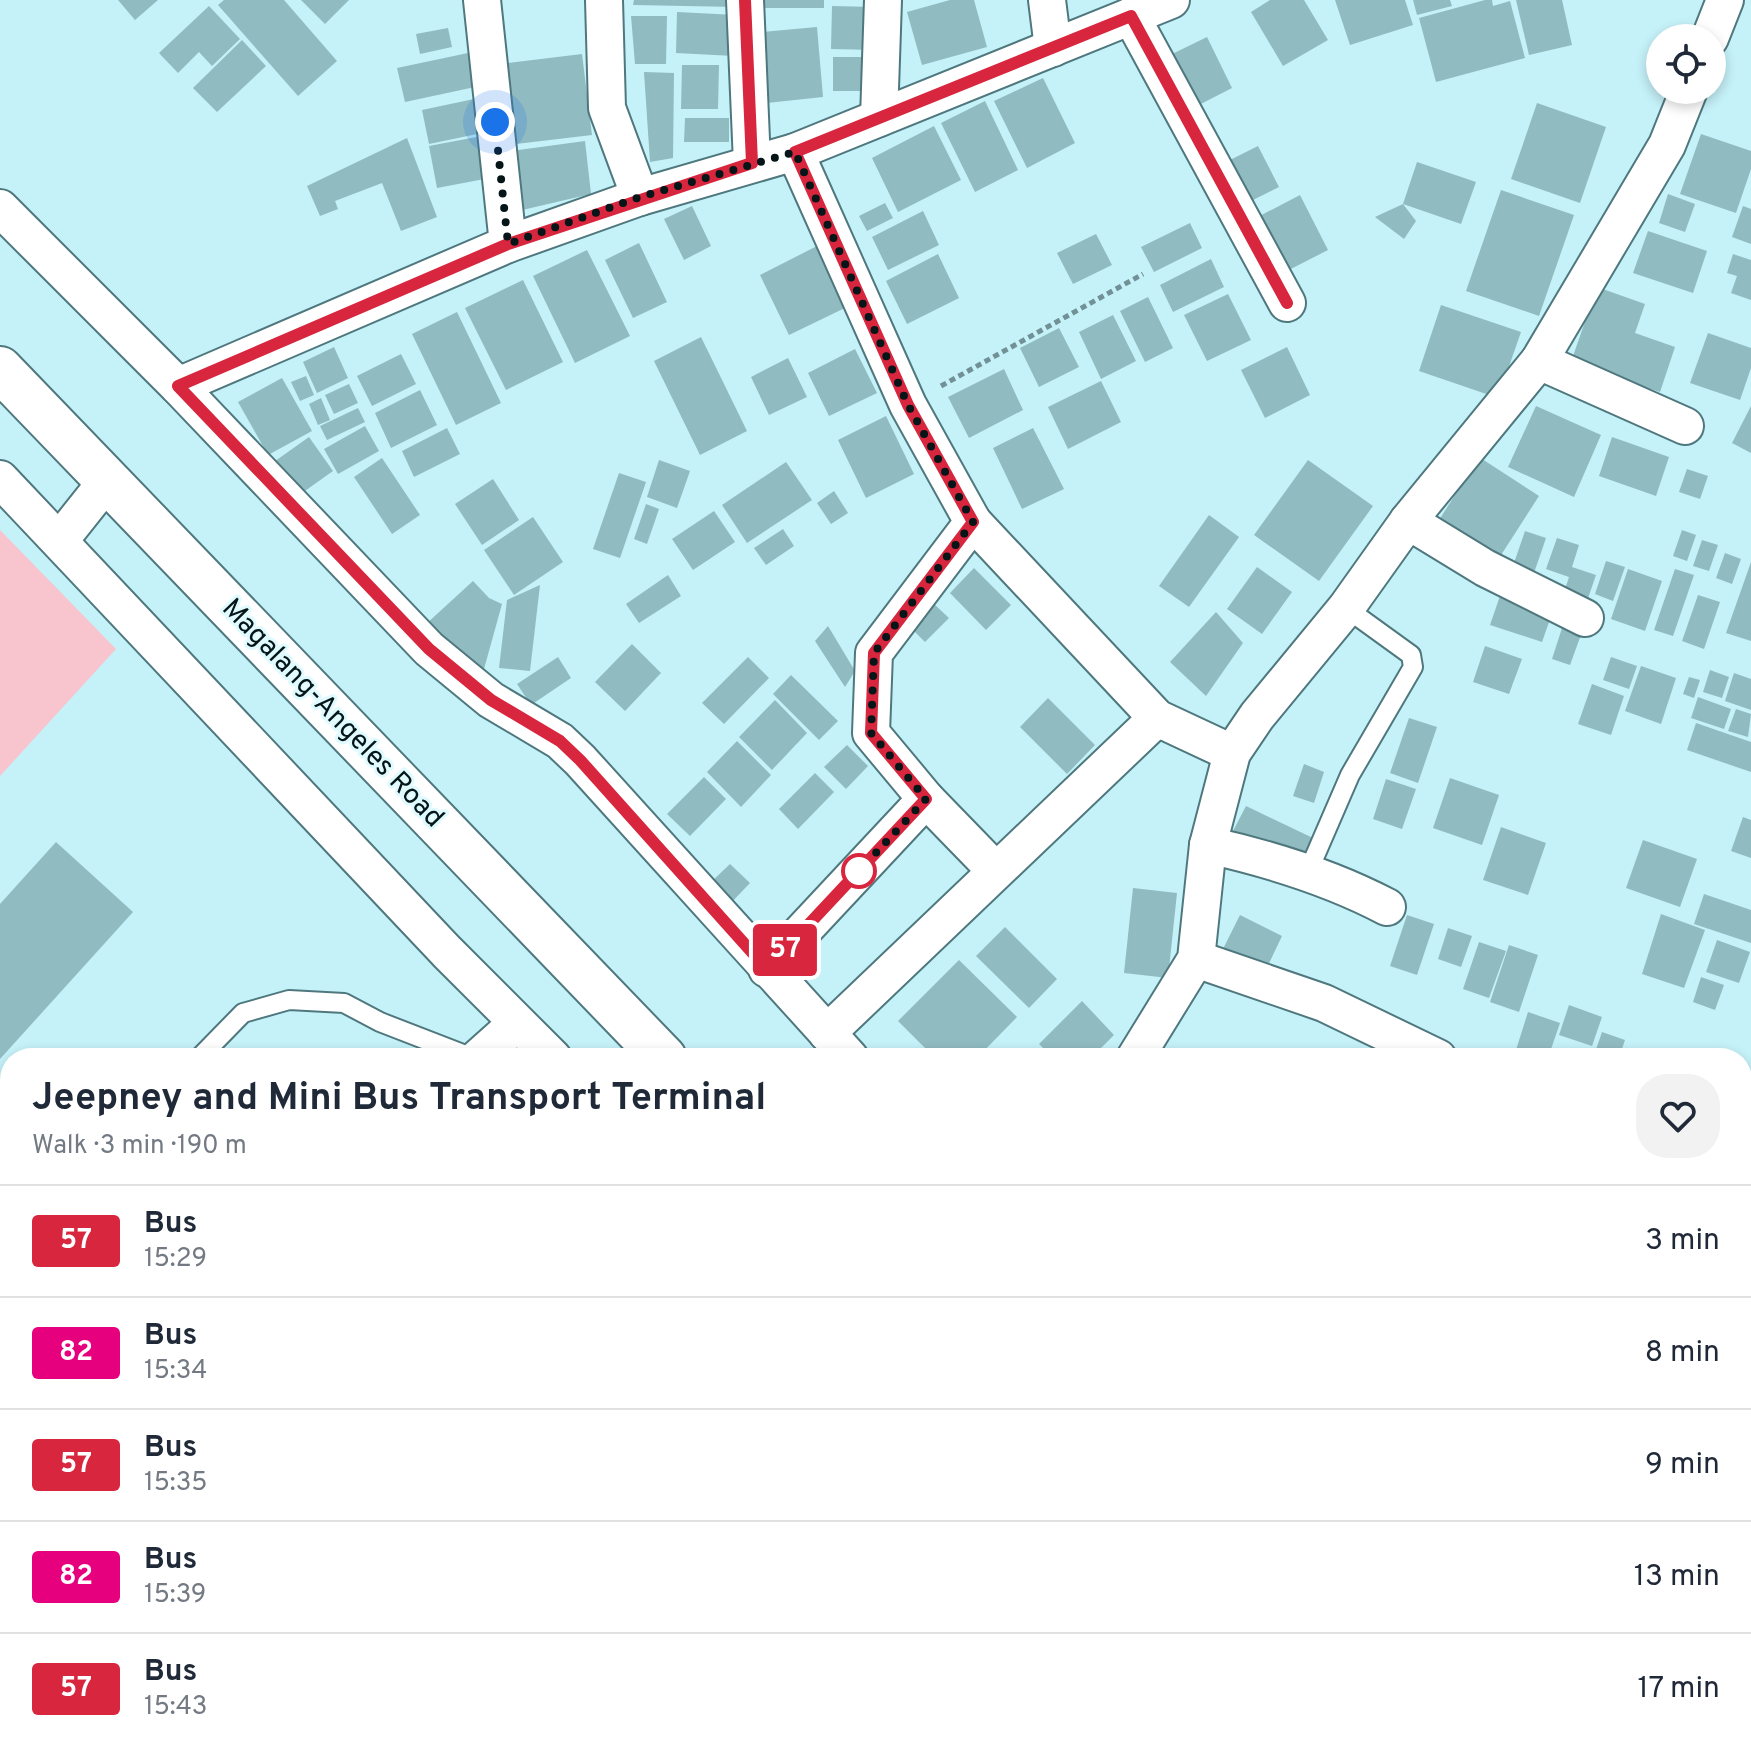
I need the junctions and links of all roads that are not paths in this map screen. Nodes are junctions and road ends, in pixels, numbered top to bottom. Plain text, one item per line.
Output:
1 (482, 0) edge
2 (604, 0) edge
3 (745, 0) edge
4 (883, 0) edge
5 (1047, 0) edge
6 (1171, 0) edge
7 (1725, 0) edge
8 (1131, 16) junction
9 (1716, 24) edge
10 (1053, 48) junction
11 (1683, 104) edge
12 (879, 118) junction
13 (795, 152) junction
14 (752, 163) junction
15 (640, 197) junction
16 (0, 208) edge
17 (508, 244) junction
18 (1287, 303) dead end
19 (1539, 361) junction
20 (0, 369) edge
21 (178, 386) junction
22 (1685, 426) dead end
23 (0, 479) edge
24 (107, 481) junction
25 (1408, 521) junction
26 (973, 522) junction
27 (60, 540) junction
28 (1346, 608) junction
29 (1585, 618) dead end
30 (1157, 718) junction
31 (1232, 753) junction
32 (926, 799) junction
33 (1208, 845) junction
34 (995, 870) junction
35 (1308, 872) junction
36 (1387, 907) dead end
37 (1196, 959) junction
38 (767, 969) junction
39 (517, 1023) junction
40 (839, 1046) edge
41 (209, 1048) edge
42 (449, 1048) edge
43 (488, 1048) edge
44 (543, 1048) edge
45 (654, 1048) edge
46 (1141, 1048) edge
47 (1417, 1048) edge

1 - 17 street
2 - 15 street
3 - 14 street
4 - 12 street
5 - 10 street
6 - 8 street
7 - 9 street
8 - 10 street
8 - 18 street
10 - 12 street
11 - 19 street
12 - 13 street
13 - 14 street
13 - 26 street
14 - 15 street
15 - 17 street
16 - 21 street
17 - 21 street
19 - 22 street
19 - 25 street
20 - 24 main road, Magalang-Angeles Road
21 - 38 street
23 - 27 street
24 - 27 street
24 - 45 main road, Magalang-Angeles Road
25 - 28 street
25 - 29 street
26 - 30 street
26 - 32 street
27 - 39 street
28 - 31 street
28 - 35 lane
30 - 31 street
30 - 34 street
31 - 33 street
32 - 34 street
32 - 38 street
33 - 35 street
33 - 37 street
34 - 40 street
35 - 36 street
37 - 46 street
37 - 47 street
38 - 40 street
39 - 43 street
39 - 44 street
41 - 42 lane

